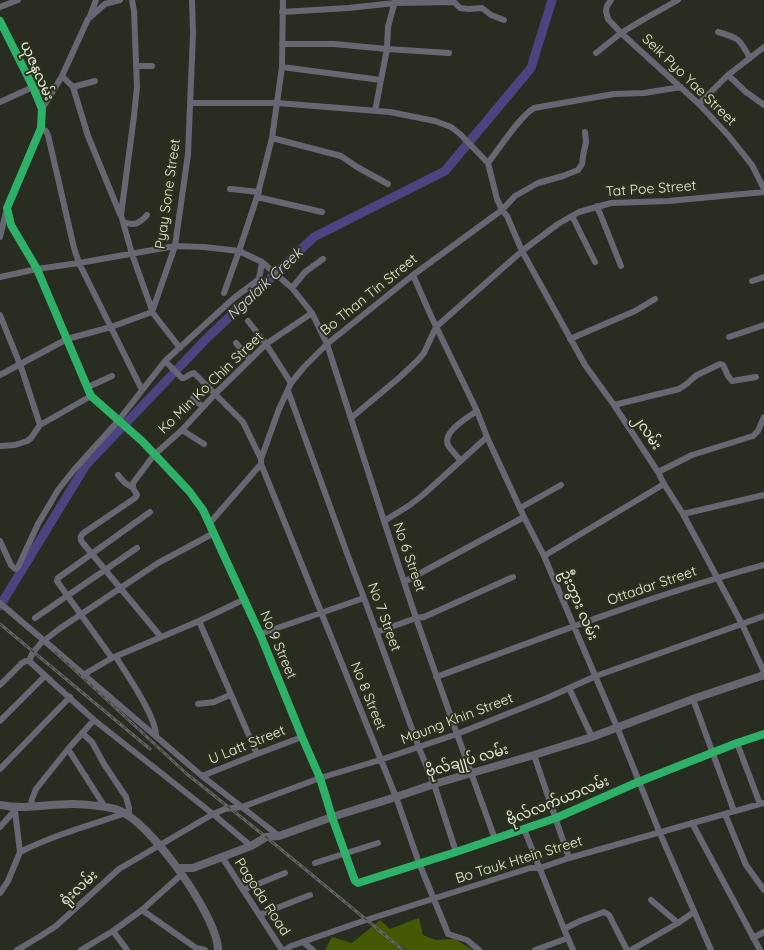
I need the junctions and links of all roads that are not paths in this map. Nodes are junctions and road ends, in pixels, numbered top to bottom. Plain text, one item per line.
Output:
1 (18, 0) edge
2 (96, 0) edge
3 (120, 0) edge
4 (132, 0) edge
5 (192, 0) edge
6 (283, 0) edge
7 (611, 0) edge
8 (678, 0) edge
9 (395, 1) edge
10 (0, 7) edge
11 (282, 12) junction
12 (88, 19) junction
13 (504, 20) dead end
14 (0, 21) edge
15 (718, 32) dead end
16 (621, 33) junction
17 (8, 37) junction
18 (0, 42) edge
19 (282, 44) junction
20 (764, 47) edge
21 (387, 49) junction
22 (449, 53) dead end
23 (596, 53) dead end
24 (750, 58) junction
25 (136, 66) junction
26 (152, 66) dead end
27 (282, 67) junction
28 (728, 74) junction
29 (62, 76) junction
30 (381, 80) junction
31 (95, 81) dead end
32 (72, 87) junction
33 (681, 88) junction
34 (35, 90) junction
35 (53, 91) junction
36 (0, 102) edge
37 (190, 102) junction
38 (277, 103) junction
39 (699, 104) junction
40 (764, 105) edge
41 (42, 109) junction
42 (375, 111) junction
43 (41, 128) junction
44 (585, 132) dead end
45 (272, 138) junction
46 (486, 161) junction
47 (388, 184) dead end
48 (230, 189) dead end
49 (764, 190) edge
50 (258, 194) junction
51 (598, 206) junction
52 (7, 208) junction
53 (502, 210) junction
54 (322, 212) dead end
55 (121, 215) junction
56 (146, 215) dead end
57 (572, 216) junction
58 (123, 222) junction
59 (0, 236) edge
60 (175, 246) junction
61 (239, 251) junction
62 (522, 251) junction
63 (132, 254) junction
64 (323, 259) dead end
65 (262, 262) junction
66 (595, 262) dead end
67 (79, 263) junction
68 (621, 266) dead end
69 (37, 269) junction
70 (413, 275) junction
71 (0, 277) edge
72 (764, 277) edge
73 (752, 281) dead end
74 (291, 288) junction
75 (224, 293) dead end
76 (655, 299) dead end
77 (152, 311) junction
78 (312, 313) junction
79 (0, 315) edge
80 (248, 321) dead end
81 (764, 325) edge
82 (111, 327) junction
83 (436, 327) junction
84 (729, 337) dead end
85 (66, 339) junction
86 (570, 339) junction
87 (236, 343) dead end
88 (266, 344) junction
89 (327, 344) junction
90 (180, 348) junction
91 (250, 360) junction
92 (165, 362) junction
93 (20, 364) junction
94 (0, 375) edge
95 (112, 376) dead end
96 (756, 377) dead end
97 (291, 383) junction
98 (88, 387) junction
99 (142, 390) junction
100 (288, 391) junction
101 (216, 394) junction
102 (91, 396) junction
103 (193, 398) dead end
104 (614, 405) junction
105 (203, 407) junction
106 (477, 411) junction
107 (764, 416) edge
108 (351, 418) junction
109 (120, 422) junction
110 (40, 425) junction
111 (182, 430) junction
112 (487, 437) junction
113 (204, 444) dead end
114 (0, 446) edge
115 (154, 455) junction
116 (460, 460) junction
117 (261, 461) junction
118 (658, 472) junction
119 (118, 475) dead end
120 (664, 484) junction
121 (561, 485) dead end
122 (133, 488) junction
123 (764, 495) edge
124 (520, 508) junction
125 (150, 512) dead end
126 (683, 514) junction
127 (524, 517) junction
128 (384, 521) junction
129 (208, 524) junction
130 (214, 533) junction
131 (0, 541) edge
132 (137, 548) dead end
133 (91, 554) junction
134 (544, 556) junction
135 (764, 565) edge
136 (105, 570) junction
137 (513, 577) dead end
138 (717, 578) junction
139 (404, 582) junction
140 (120, 588) junction
141 (67, 596) junction
142 (364, 598) junction
143 (245, 599) junction
144 (0, 603) edge
145 (320, 612) junction
146 (81, 615) junction
147 (764, 616) edge
148 (35, 618) dead end
149 (416, 618) junction
150 (198, 621) junction
151 (742, 624) junction
152 (574, 626) junction
153 (377, 632) junction
154 (260, 634) junction
155 (161, 637) junction
156 (114, 658) junction
157 (29, 661) junction
158 (764, 674) edge
159 (83, 675) junction
160 (45, 676) junction
161 (596, 676) junction
162 (436, 677) junction
163 (0, 685) edge
164 (569, 688) junction
165 (230, 695) junction
166 (70, 697) junction
167 (693, 699) junction
168 (198, 704) dead end
169 (94, 720) junction
170 (0, 721) edge
171 (617, 727) junction
172 (82, 733) junction
173 (457, 734) junction
174 (764, 734) edge
175 (156, 736) junction
176 (302, 737) junction
177 (592, 737) junction
178 (737, 743) junction
179 (419, 748) junction
180 (68, 749) junction
181 (713, 753) junction
182 (257, 754) junction
183 (534, 755) junction
184 (380, 760) junction
185 (0, 769) edge
186 (471, 772) junction
187 (202, 776) junction
188 (320, 778) junction
189 (638, 782) junction
190 (434, 784) junction
191 (396, 797) junction
192 (762, 803) edge
193 (0, 805) edge
194 (31, 807) junction
195 (105, 807) junction
196 (242, 807) junction
197 (16, 810) junction
198 (734, 811) junction
199 (127, 814) junction
200 (213, 814) junction
201 (724, 814) junction
202 (332, 817) junction
203 (556, 818) junction
204 (692, 823) junction
205 (0, 827) edge
206 (524, 829) junction
207 (659, 832) junction
208 (279, 836) junction
209 (495, 839) junction
210 (378, 843) dead end
211 (159, 845) junction
212 (251, 846) junction
213 (20, 852) junction
214 (456, 852) junction
215 (345, 853) junction
216 (222, 858) junction
217 (568, 858) junction
218 (315, 863) dead end
219 (419, 863) junction
220 (540, 868) junction
221 (180, 871) junction
222 (284, 874) dead end
223 (356, 881) joint
224 (243, 890) junction
225 (764, 890) edge
226 (0, 893) edge
227 (310, 895) dead end
228 (434, 898) junction
229 (651, 900) dead end
230 (142, 910) junction
231 (694, 912) junction
232 (260, 915) junction
233 (678, 923) junction
234 (564, 929) junction
235 (113, 931) junction
236 (764, 932) edge
237 (568, 938) junction
238 (753, 938) junction
239 (303, 942) junction
240 (635, 949) edge
241 (709, 949) edge
242 (17, 950) edge
243 (82, 950) edge
244 (127, 950) edge
245 (205, 950) edge
246 (218, 950) edge
247 (283, 950) edge
248 (313, 950) edge
249 (479, 950) edge
250 (535, 950) edge
251 (574, 950) edge
252 (627, 950) edge
253 (760, 950) edge

1 - 10 street
2 - 12 street
3 - 12 street
4 - 25 street
5 - 37 street, Pyay Sone Street
6 - 11 street
7 - 16 street, Seik Pyo Yae Street
8 - 16 street
9 - 11 street
9 - 13 street
9 - 21 street
11 - 19 street
12 - 29 street
14 - 17 street, ယုဇနလမ်း
15 - 24 street
16 - 23 street
16 - 33 street, Seik Pyo Yae Street
17 - 18 street
17 - 34 street, ယုဇနလမ်း
19 - 21 street
19 - 27 street
20 - 24 street
21 - 22 street
21 - 30 street
24 - 28 street
25 - 26 street
25 - 55 street
27 - 30 street
27 - 38 street
28 - 39 street
28 - 40 street
29 - 32 street
29 - 35 street
30 - 42 street
31 - 32 street
32 - 55 street
33 - 39 street, Seik Pyo Yae Street
33 - 46 street
34 - 35 street
34 - 36 street
34 - 41 street, ယုဇနလမ်း
35 - 41 street
37 - 38 street
37 - 60 street, Pyay Sone Street
38 - 42 street
38 - 45 street
39 - 49 street, Seik Pyo Yae Street
41 - 43 street, ယုဇနလမ်း
42 - 46 street
43 - 52 street, ယုဇနလမ်း
43 - 67 street
44 - 53 street, Bo Than Tin Street
45 - 47 street
45 - 50 street
46 - 53 street, ၂လမ်း
48 - 50 street
49 - 51 street, Tat Poe Street
50 - 54 street
50 - 61 street
51 - 57 street, Tat Poe Street
51 - 68 street
52 - 59 street, ယုဇနလမ်း
52 - 69 street
53 - 62 street, ၂လမ်း
53 - 70 street, Bo Than Tin Street
55 - 58 street
56 - 58 street
57 - 62 street, Tat Poe Street
57 - 66 street
58 - 63 street
60 - 61 street, No 6 Street
60 - 63 street, No 6 Street
60 - 77 street, Pyay Sone Street
61 - 65 street, No 6 Street
61 - 75 street
62 - 83 street, Tat Poe Street
62 - 86 street, ၂လမ်း
63 - 67 street, No 6 Street
63 - 77 street
64 - 74 street
65 - 74 street, No 6 Street
65 - 90 street
67 - 69 street, No 6 Street
67 - 82 street
69 - 71 street, No 6 Street
69 - 85 street
70 - 83 street, ဦးဘွား လမ်း
70 - 89 street, Bo Than Tin Street
72 - 73 street
74 - 78 street, No 6 Street
76 - 86 street
77 - 82 street
77 - 90 street
78 - 88 street, Ko Min Ko Chin Street
78 - 89 street, No 6 Street
79 - 93 street
80 - 88 street
81 - 84 street
82 - 85 street
82 - 99 street
83 - 106 street, ဦးဘွား လမ်း
83 - 108 street
85 - 93 street
85 - 98 street
86 - 104 street, ၂လမ်း
87 - 91 street
88 - 91 street, Ko Min Ko Chin Street
88 - 97 street
89 - 97 street, Bo Than Tin Street
89 - 108 street, No 6 Street
90 - 92 street
91 - 101 street, Ko Min Ko Chin Street
92 - 99 street
92 - 101 street, No 8 Street
93 - 94 street
93 - 110 street
95 - 98 street
96 - 104 street
97 - 100 street, Bo Than Tin Street
98 - 102 street
99 - 109 street
100 - 117 street, Bo Than Tin Street
100 - 142 street, No 7 Street
101 - 105 street, Ko Min Ko Chin Street
101 - 117 street, No 8 Street
102 - 109 street, No 9 Street
102 - 110 street
103 - 105 street
104 - 118 street, ၂လမ်း
105 - 111 street, Ko Min Ko Chin Street
106 - 112 street, ဦးဘွား လမ်း
106 - 116 street
107 - 118 street
108 - 128 street, No 6 Street
109 - 115 street, No 9 Street
109 - 131 street
110 - 114 street
111 - 113 street
111 - 115 street, Ko Min Ko Chin Street
112 - 116 street
112 - 124 street, ဦးဘွား လမ်း
115 - 122 street, Ko Min Ko Chin Street
115 - 129 street, No 9 Street
116 - 128 street
117 - 129 street, Bo Than Tin Street
117 - 145 street, No 8 Street
118 - 120 street, ၂လမ်း
119 - 122 street
120 - 126 street, ၂လမ်း
120 - 134 street
121 - 124 street
122 - 133 street, Ko Min Ko Chin Street
123 - 126 street
124 - 127 street, ဦးဘွား လမ်း
125 - 133 street
126 - 138 street, ၂လမ်း
127 - 134 street, ဦးဘွား လမ်း
127 - 139 street
128 - 139 street, No 6 Street
129 - 130 street, No 9 Street
130 - 140 street
130 - 143 street, No 9 Street
132 - 136 street
133 - 136 street
133 - 141 street
134 - 152 street, ဦးဘွား လမ်း
135 - 138 street, Ottadar Street
136 - 140 street
136 - 141 street
137 - 149 street
138 - 151 street, ၂လမ်း
138 - 152 street, Ottadar Street
139 - 149 street, No 6 Street
140 - 146 street
140 - 155 street
141 - 146 street
141 - 148 street
142 - 145 street
142 - 153 street, No 7 Street
143 - 150 street
143 - 154 street, No 9 Street
144 - 159 street, bridge
145 - 154 street
145 - 184 street, No 8 Street
146 - 156 street
146 - 157 street
147 - 151 street, Maung Khin Street
149 - 153 street
149 - 162 street, No 6 Street
150 - 155 street
150 - 165 street
151 - 158 street, ၂လမ်း
151 - 161 street, Maung Khin Street
152 - 161 street, ဦးဘွား လမ်း
152 - 162 street, Ottadar Street
153 - 179 street, No 7 Street
154 - 176 street, No 9 Street
155 - 156 street
156 - 159 street
156 - 175 street
157 - 160 street
157 - 163 street
158 - 167 main road, ဗိုလ်ချုပ် လမ်း
159 - 175 street
160 - 166 street
160 - 170 street
161 - 164 street, Maung Khin Street
161 - 171 street, ဦးဘွား လမ်း
162 - 173 street, No 6 Street
164 - 173 street, Maung Khin Street
164 - 177 street
165 - 168 street
165 - 182 street
166 - 169 street
166 - 185 street
167 - 171 main road, ဗိုလ်ချုပ် လမ်း
167 - 181 street
169 - 172 street
169 - 200 street
171 - 177 main road, ဗိုလ်ချုပ် လမ်း
171 - 189 street, ဦးဘွား လမ်း
172 - 180 street
172 - 199 street
173 - 179 street, Maung Khin Street
173 - 186 street, No 6 Street
174 - 178 street, ဗိုလ်လက်ယာလမ်း
175 - 187 street
176 - 182 street, U Latt Street
176 - 188 street, No 9 Street
177 - 183 main road, ဗိုလ်ချုပ် လမ်း
178 - 181 street, ဗိုလ်လက်ယာလမ်း
178 - 192 street
179 - 184 street, Maung Khin Street
179 - 190 street, No 7 Street
180 - 194 street
180 - 195 street
181 - 189 street, ဗိုလ်လက်ယာလမ်း
181 - 198 street
182 - 187 street, U Latt Street
183 - 186 main road, ဗိုလ်ချုပ် လမ်း
183 - 203 street
184 - 188 street, Maung Khin Street
184 - 191 street, No 8 Street
186 - 190 main road, ဗိုလ်ချုပ် လမ်း
186 - 209 street, No 6 Street
187 - 196 street
188 - 196 street, Maung Khin Street
188 - 202 street, No 9 Street
189 - 203 street, ဗိုလ်လက်ယာလမ်း
189 - 207 street, ဦးဘွား လမ်း
190 - 191 main road, ဗိုလ်ချုပ် လမ်း
190 - 214 street, No 7 Street
191 - 202 main road, ဗိုလ်ချုပ် လမ်း
191 - 219 street, No 8 Street
192 - 198 street, Bo Tauk Htein Street
193 - 197 main road
194 - 195 main road
194 - 197 main road
195 - 199 main road
196 - 200 street, Maung Khin Street
196 - 208 street
197 - 205 street
197 - 213 street
198 - 201 street, Bo Tauk Htein Street
199 - 211 main road
199 - 213 street
200 - 211 street, Maung Khin Street
200 - 212 street
201 - 204 street, Bo Tauk Htein Street
201 - 225 street
202 - 208 main road, ဗိုလ်ချုပ် လမ်း
202 - 215 street, No 9 Street
203 - 206 street, ဗိုလ်လက်ယာလမ်း
203 - 217 street
204 - 207 street, Bo Tauk Htein Street
204 - 238 street
206 - 209 street, ဗိုလ်လက်ယာလမ်း
206 - 220 street
207 - 217 street, Bo Tauk Htein Street
207 - 231 street, ဦးဘွား လမ်း
208 - 212 main road, ဗိုလ်ချုပ် လမ်း
209 - 214 street, ဗိုလ်လက်ယာလမ်း
210 - 215 street
211 - 221 main road
211 - 242 street, ရုံးလမ်း
212 - 216 main road, ဗိုလ်ချုပ် လမ်း
213 - 226 street
214 - 219 street, ဗိုလ်လက်ယာလမ်း
215 - 218 street
215 - 223 street, No 9 Street
216 - 221 main road, ဗိုလ်ချုပ် လမ်း
216 - 224 street, Pagoda Road
217 - 220 street, Bo Tauk Htein Street
219 - 223 street, ဗိုလ်လက်ယာလမ်း
219 - 228 street, No 8 Street
220 - 228 street, Bo Tauk Htein Street
220 - 234 street
221 - 230 street
221 - 246 main road
222 - 224 street
224 - 232 street, Pagoda Road
227 - 232 street
228 - 239 street, Bo Tauk Htein Street
228 - 249 street, No 8 Street
229 - 233 street
230 - 235 street
230 - 245 street
231 - 233 street
231 - 241 street, ဦးဘွား လမ်း
232 - 247 street, Pagoda Road
233 - 240 street
234 - 237 street
234 - 252 street
235 - 243 street
235 - 244 street
236 - 238 street
237 - 250 street
237 - 251 street
238 - 253 street
239 - 247 street, Bo Tauk Htein Street
239 - 248 street

